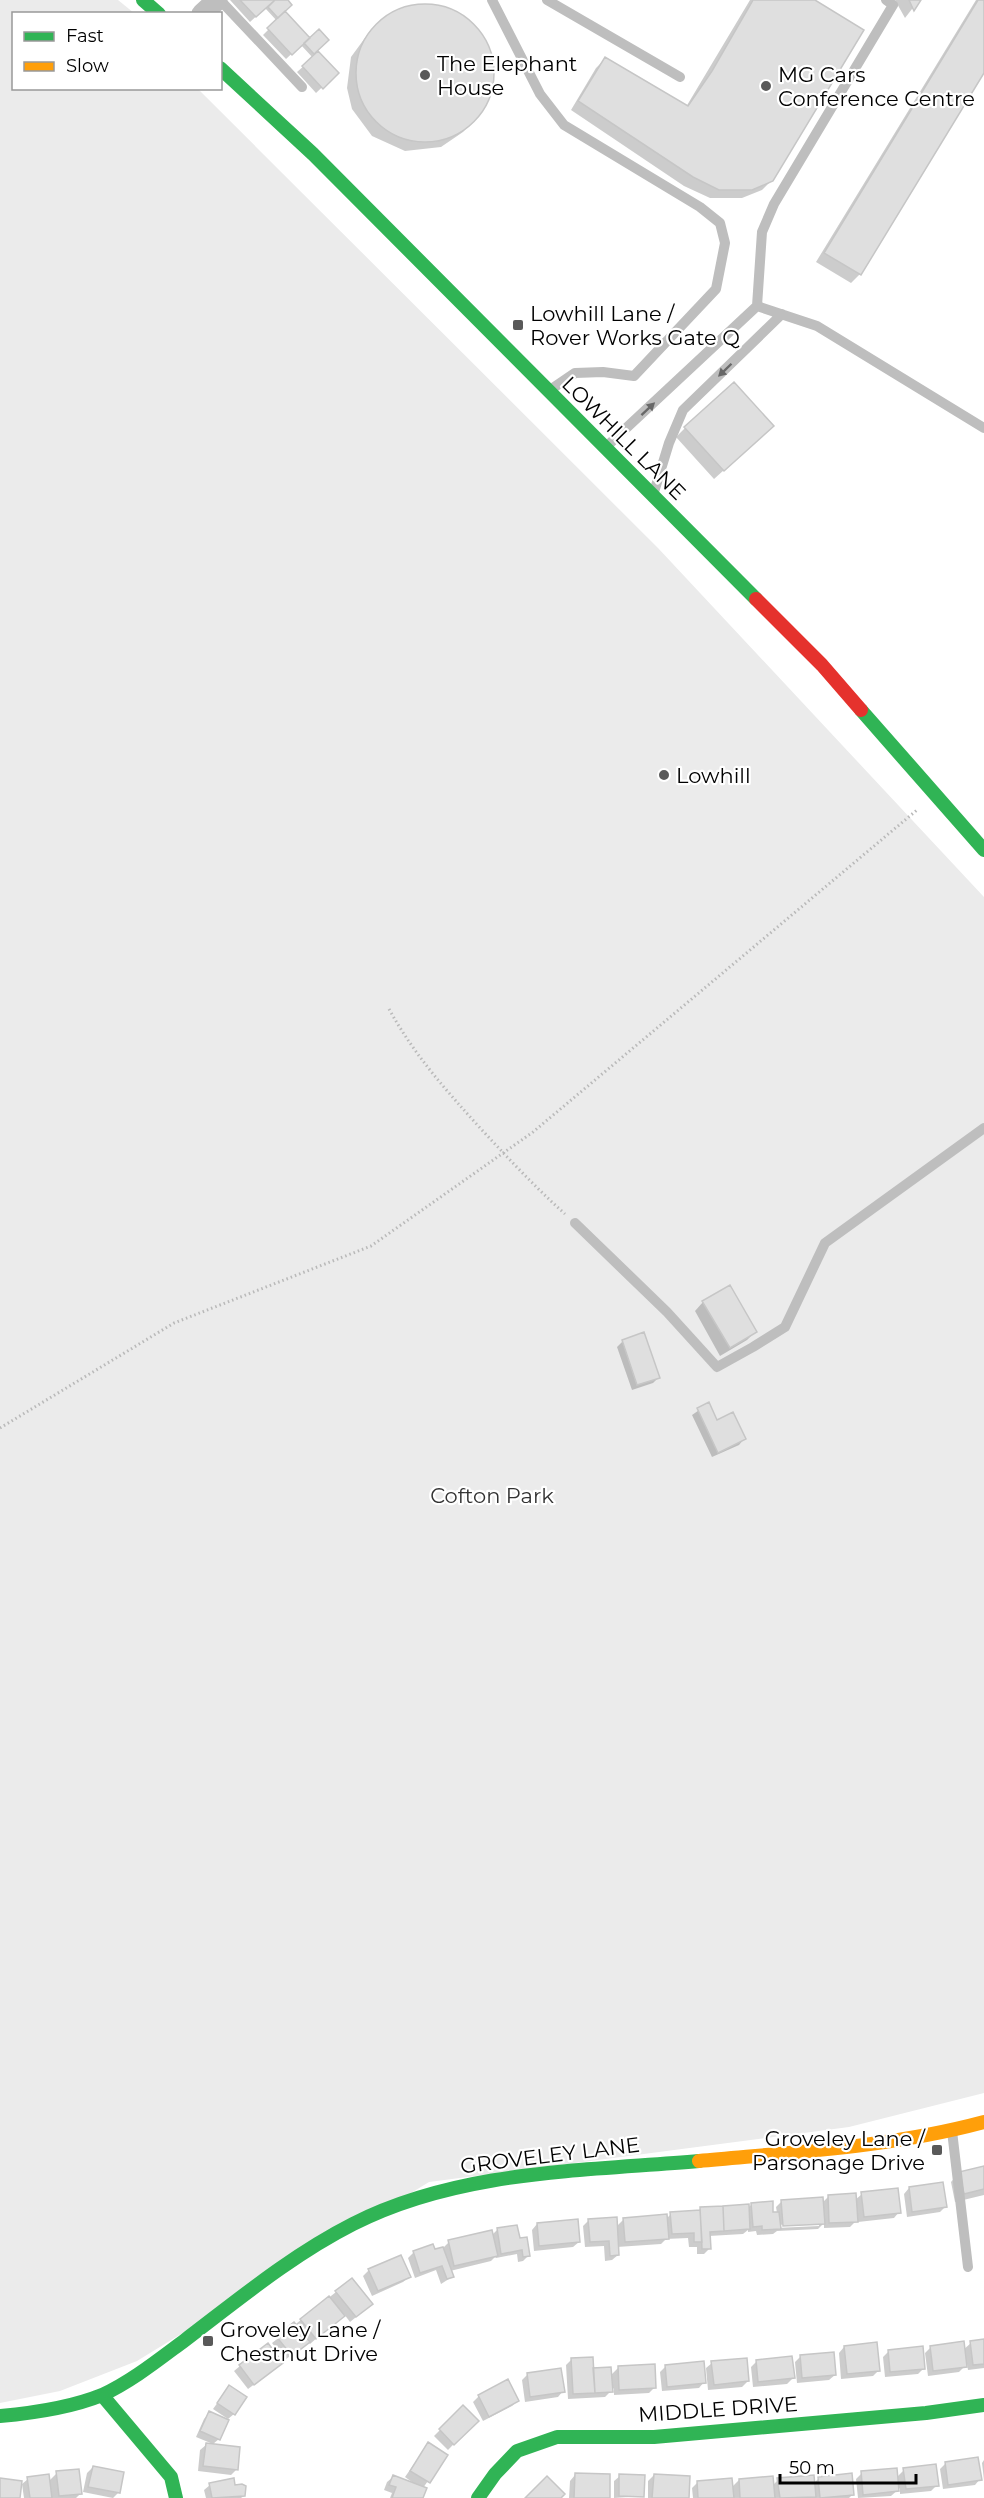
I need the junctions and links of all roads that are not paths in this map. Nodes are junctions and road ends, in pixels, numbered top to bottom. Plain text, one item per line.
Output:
1 (143, 0) edge
2 (218, 0) edge
3 (492, 0) edge
4 (547, 0) edge
5 (886, 0) edge
6 (157, 12) edge
7 (204, 12) edge
8 (222, 70) edge
9 (680, 77) dead end
10 (302, 87) dead end
11 (757, 306) junction
12 (782, 314) junction
13 (548, 392) junction
14 (984, 428) edge
15 (605, 448) junction
16 (653, 496) junction
17 (984, 850) edge
18 (984, 1128) edge
19 (575, 1223) road end
20 (984, 2122) edge
21 (952, 2130) junction
22 (968, 2267) dead end
23 (102, 2395) junction
24 (984, 2404) edge
25 (0, 2416) edge
26 (176, 2498) edge
27 (478, 2498) edge

1 - 6 street
2 - 7 street
2 - 10 lane
3 - 13 lane
4 - 9 lane
5 - 11 lane
8 - 13 street, LOWHILL LANE
11 - 12 lane
15 -> 11 lane
12 - 14 lane
12 -> 16 lane
13 - 15 street, LOWHILL LANE
15 - 16 street, LOWHILL LANE
16 - 17 street, LOWHILL LANE
18 - 19 lane
20 - 21 street, GROVELEY LANE
21 - 22 lane
21 - 23 street, GROVELEY LANE
23 - 25 street, GROVELEY LANE
23 - 26 street
24 - 27 street, MIDDLE DRIVE

